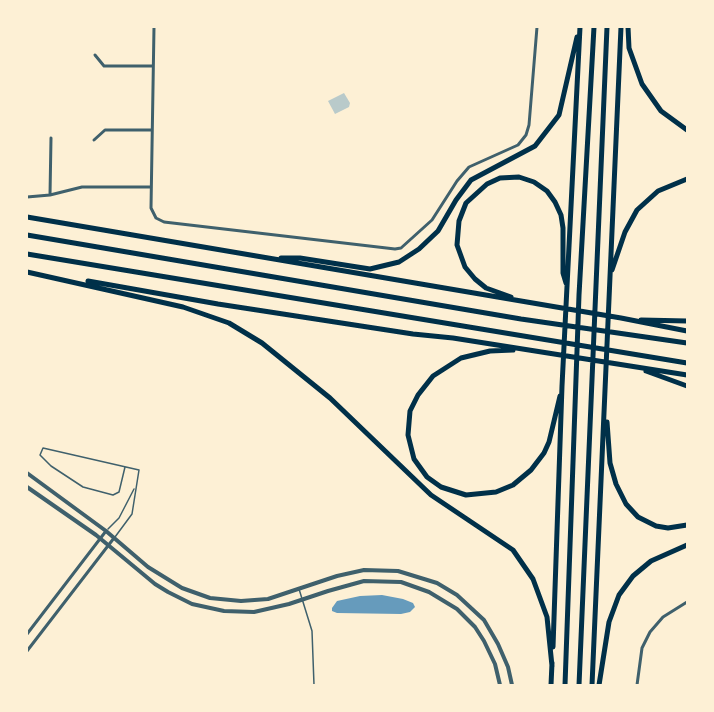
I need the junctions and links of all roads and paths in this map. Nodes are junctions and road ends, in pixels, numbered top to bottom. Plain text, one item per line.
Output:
1 (154, 27) edge
2 (537, 27) edge
3 (579, 27) edge
4 (594, 27) edge
5 (607, 27) edge
6 (621, 27) edge
7 (628, 27) edge
8 (95, 55) dead end
9 (153, 66) junction
10 (152, 130) junction
11 (687, 130) edge
12 (51, 138) dead end
13 (94, 140) dead end
14 (687, 179) edge
15 (151, 187) junction
16 (50, 195) junction
17 (27, 197) edge
18 (27, 217) edge
19 (29, 234) edge
20 (27, 254) edge
21 (255, 257) junction
22 (27, 271) edge
23 (610, 277) junction
24 (567, 290) junction
25 (533, 304) junction
26 (621, 318) junction
27 (687, 321) edge
28 (687, 332) edge
29 (687, 343) edge
30 (524, 350) junction
31 (687, 363) edge
32 (624, 364) junction
33 (687, 375) edge
34 (562, 386) junction
35 (687, 386) edge
36 (605, 399) junction
37 (125, 467) junction
38 (27, 473) edge
39 (136, 485) junction
40 (27, 487) edge
41 (687, 525) edge
42 (106, 531) junction
43 (114, 538) junction
44 (100, 539) junction
45 (108, 545) junction
46 (687, 545) edge
47 (299, 589) junction
48 (302, 599) junction
49 (687, 602) edge
50 (27, 634) edge
51 (27, 651) edge
52 (552, 666) junction
53 (314, 685) edge
54 (500, 685) edge
55 (512, 685) edge
56 (551, 685) edge
57 (564, 685) edge
58 (579, 685) edge
59 (592, 685) edge
60 (599, 685) edge
61 (637, 685) edge

1 - 9 street
2 - 15 street
3 - 21 highway
3 - 24 highway
4 - 57 highway
5 - 58 highway
6 - 23 highway
7 - 11 highway
8 - 9 street
9 - 10 street
10 - 13 street
10 - 15 street
12 - 16 street
14 - 23 highway
15 - 16 street
16 - 17 street
18 - 21 highway
19 - 29 highway
20 - 31 highway
21 - 25 highway
22 - 30 highway
22 - 52 highway
23 - 36 highway
24 - 25 highway
24 - 34 highway
25 - 26 highway
26 - 27 highway
26 - 28 highway
30 - 32 highway
30 - 34 highway
32 - 33 highway
32 - 35 highway
34 - 52 highway
36 - 41 highway
36 - 59 highway
37 - 37 lane
37 - 39 lane
38 - 42 street
39 - 42 lane
39 - 43 lane
40 - 44 street
42 - 43 street
42 - 44 street
43 - 45 street
43 - 47 street
44 - 45 street
44 - 50 street
45 - 48 street
45 - 51 street
46 - 60 highway
47 - 48 lane
47 - 55 street
48 - 53 lane
48 - 54 street
49 - 61 street
52 - 56 highway

